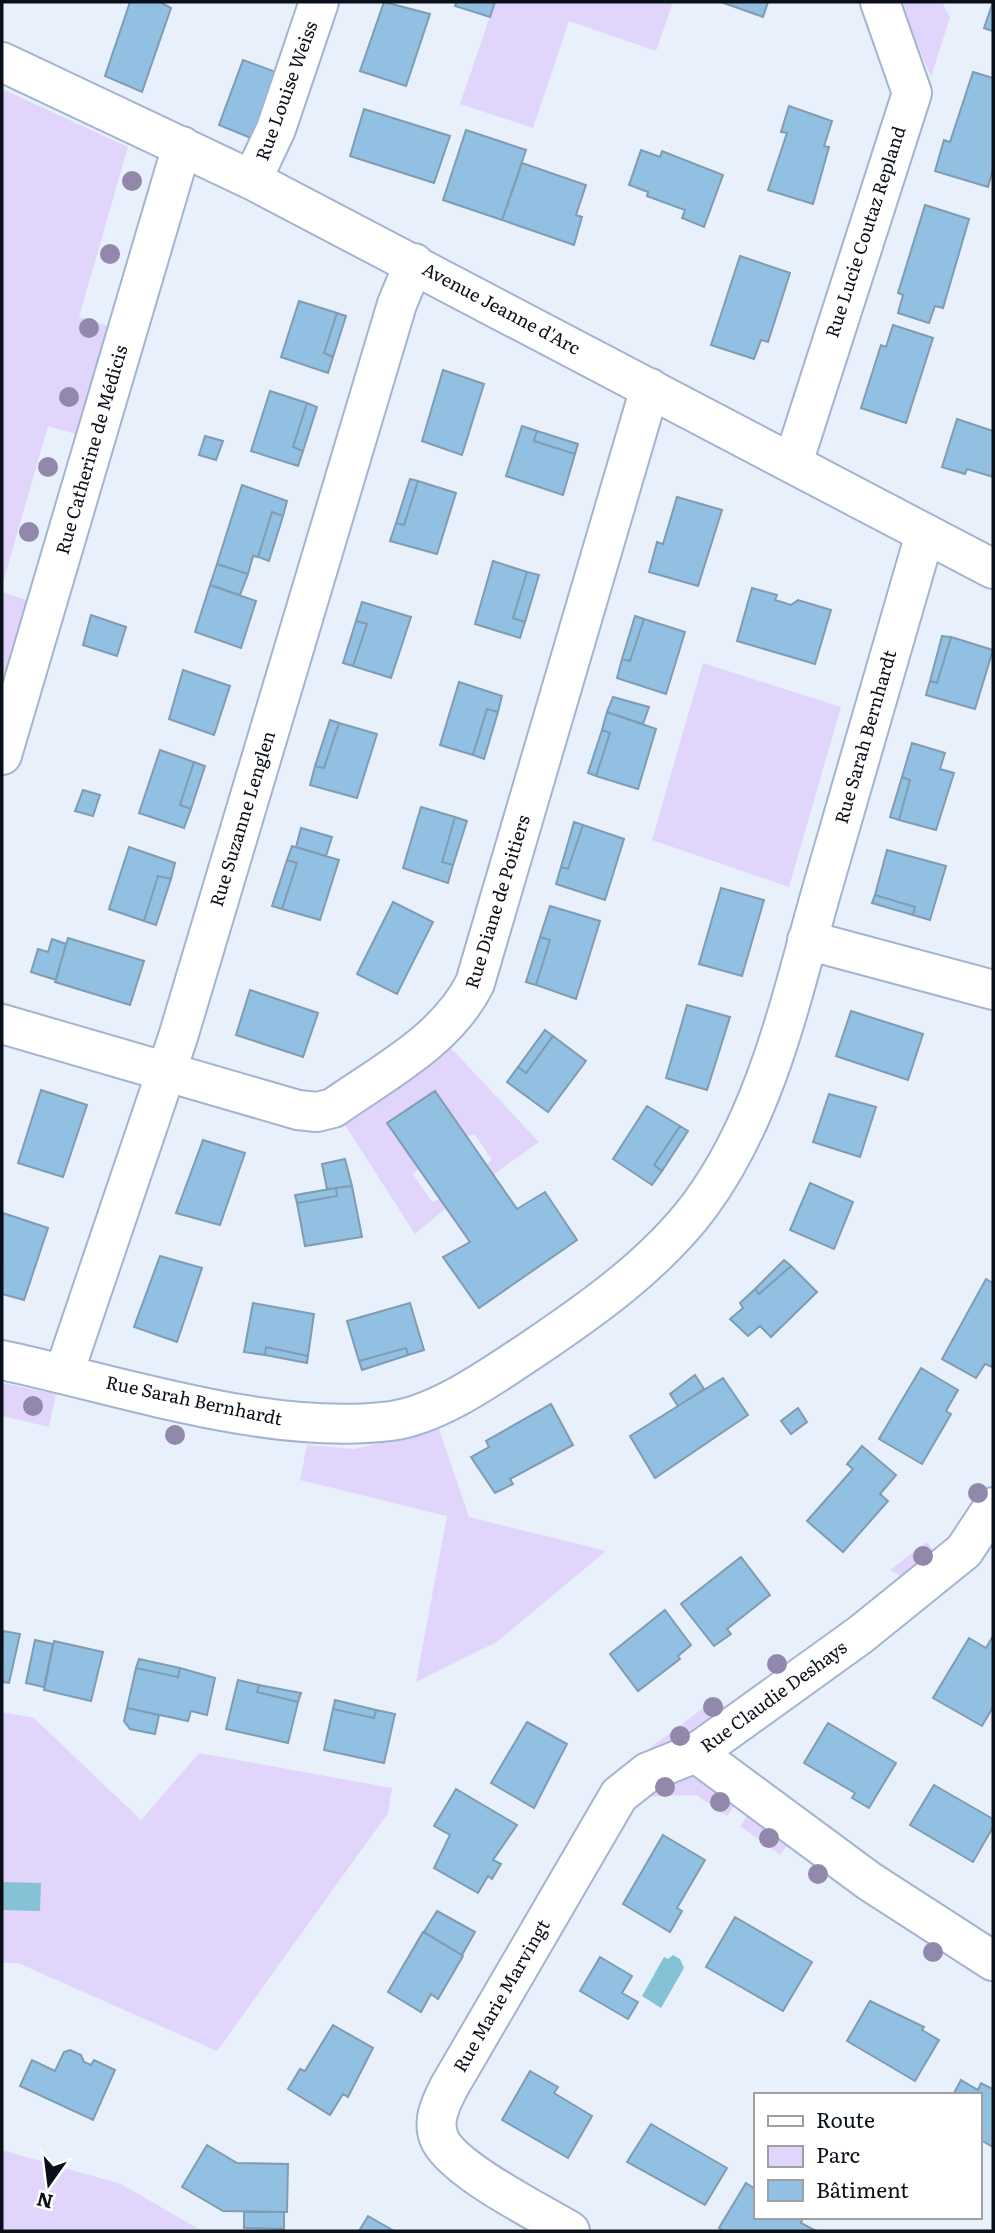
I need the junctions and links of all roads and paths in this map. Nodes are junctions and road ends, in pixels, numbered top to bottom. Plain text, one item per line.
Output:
1 (319, 2) edge
2 (880, 2) edge
3 (2, 62) edge
4 (182, 146) junction
5 (252, 180) junction
6 (414, 263) junction
7 (650, 388) junction
8 (793, 463) junction
9 (925, 534) junction
10 (993, 569) edge
11 (2, 755) edge
12 (807, 940) junction
13 (993, 990) edge
14 (2, 1024) edge
15 (166, 1073) junction
16 (2, 1360) edge
17 (64, 1373) junction
18 (993, 1507) edge
19 (696, 1753) junction
20 (993, 1961) edge
21 (570, 2231) edge

1 - 5 street, Rue Louise Weiss
2 - 8 street, Rue Lucie Coutaz Repland
3 - 4 street, Avenue Jeanne d'Arc
4 - 5 street, Avenue Jeanne d'Arc
4 - 11 street, Rue Catherine de Médicis
5 - 6 street, Avenue Jeanne d'Arc
6 - 7 street, Avenue Jeanne d'Arc
6 - 15 street, Rue Suzanne Lenglen
7 - 8 street, Avenue Jeanne d'Arc
7 - 15 street, Rue Diane de Poitiers
8 - 9 street, Avenue Jeanne d'Arc
9 - 10 street, Avenue Jeanne d'Arc
9 - 12 street, Rue Sarah Bernhardt
12 - 13 street
12 - 17 street, Rue Sarah Bernhardt
14 - 15 street, Rue Diane de Poitiers
15 - 17 street, Rue Suzanne Lenglen
16 - 17 street, Rue Sarah Bernhardt
18 - 19 street, Rue Claudie Deshays
19 - 20 street, Rue Claudie Deshays
19 - 21 street, Rue Marie Marvingt

